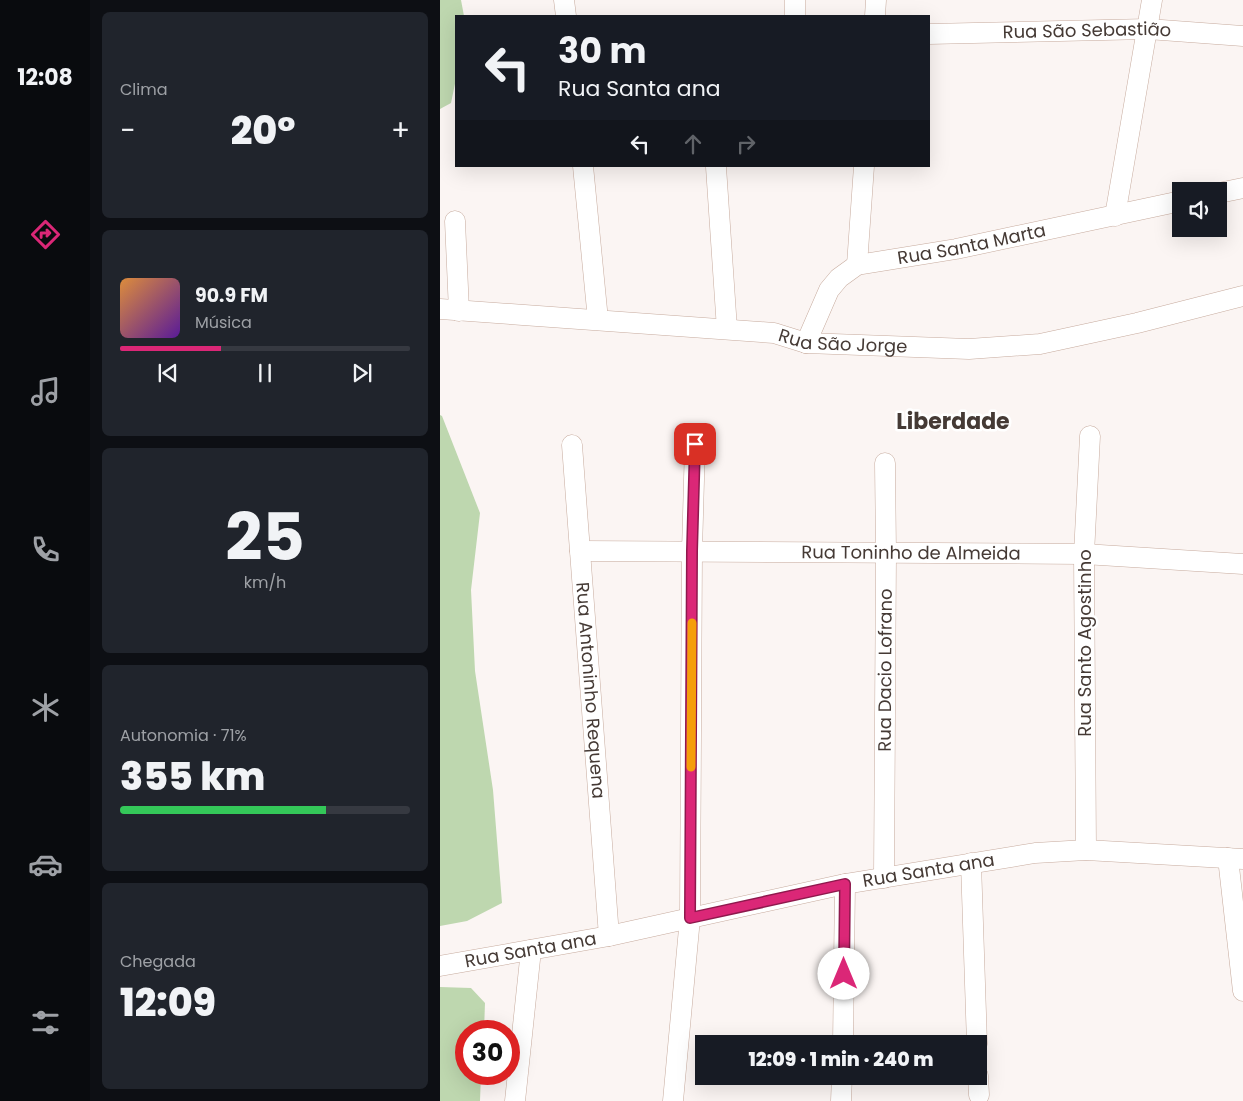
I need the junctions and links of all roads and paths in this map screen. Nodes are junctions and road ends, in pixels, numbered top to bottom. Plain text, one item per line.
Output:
1 (564, 0) edge
2 (795, 0) edge
3 (876, 0) edge
4 (1152, 0) edge
5 (566, 15) edge
6 (795, 15) edge
7 (875, 15) edge
8 (1148, 29) junction
9 (930, 34) edge
10 (1243, 36) edge
11 (582, 167) edge
12 (716, 167) edge
13 (864, 167) edge
14 (1243, 188) edge
15 (1227, 191) edge
16 (1172, 203) edge
17 (1115, 216) junction
18 (455, 221) dead end
19 (857, 265) junction
20 (1243, 296) edge
21 (449, 310) edge
22 (598, 320) junction
23 (728, 329) junction
24 (806, 343) junction
25 (1090, 436) dead end
26 (695, 444) dead end
27 (572, 446) dead end
28 (884, 463) dead end
29 (580, 551) junction
30 (692, 551) junction
31 (886, 553) junction
32 (1084, 554) junction
33 (1243, 564) edge
34 (1086, 850) junction
35 (1235, 859) edge
36 (971, 863) junction
37 (884, 878) junction
38 (845, 884) junction
39 (690, 918) junction
40 (609, 936) junction
41 (531, 950) junction
42 (440, 966) edge
43 (1243, 991) edge
44 (843, 1035) edge
45 (977, 1035) edge
46 (842, 1085) edge
47 (515, 1101) edge
48 (673, 1101) edge
49 (841, 1101) edge

1 - 5 street
2 - 6 street
3 - 7 street
4 - 8 street
8 - 9 street, Rua São Sebastião
8 - 10 street, Rua São Sebastião
8 - 17 street
11 - 22 street
12 - 23 street
13 - 19 street
14 - 15 street
16 - 17 street, Rua Santa Marta
17 - 19 street, Rua Santa Marta
18 - 21 street
19 - 24 street, Rua Santa Marta
20 - 24 street, Rua São Jorge
21 - 22 street, Rua São Jorge
22 - 23 street, Rua São Jorge
23 - 24 street, Rua São Jorge
25 - 32 street, Rua Santo Agostinho
26 - 30 street
27 - 29 street, Rua Antoninho Requena
28 - 31 street, Rua Dacio Lofrano
29 - 30 street, Rua Toninho de Almeida
29 - 40 street, Rua Antoninho Requena
30 - 31 street, Rua Toninho de Almeida
30 - 39 street
31 - 32 street, Rua Toninho de Almeida
31 - 37 street, Rua Dacio Lofrano
32 - 33 street, Rua Toninho de Almeida
32 - 34 street, Rua Santo Agostinho
34 - 35 street, Rua Santa ana
34 - 36 street, Rua Santa ana
35 - 43 street
36 - 37 street, Rua Santa ana
36 - 45 street
37 - 38 street, Rua Santa ana
38 - 39 street, Rua Santa ana
38 - 44 street
39 - 40 street, Rua Santa ana
39 - 48 street
40 - 41 street, Rua Santa ana
41 - 42 street, Rua Santa ana
41 - 47 street
46 - 49 street

